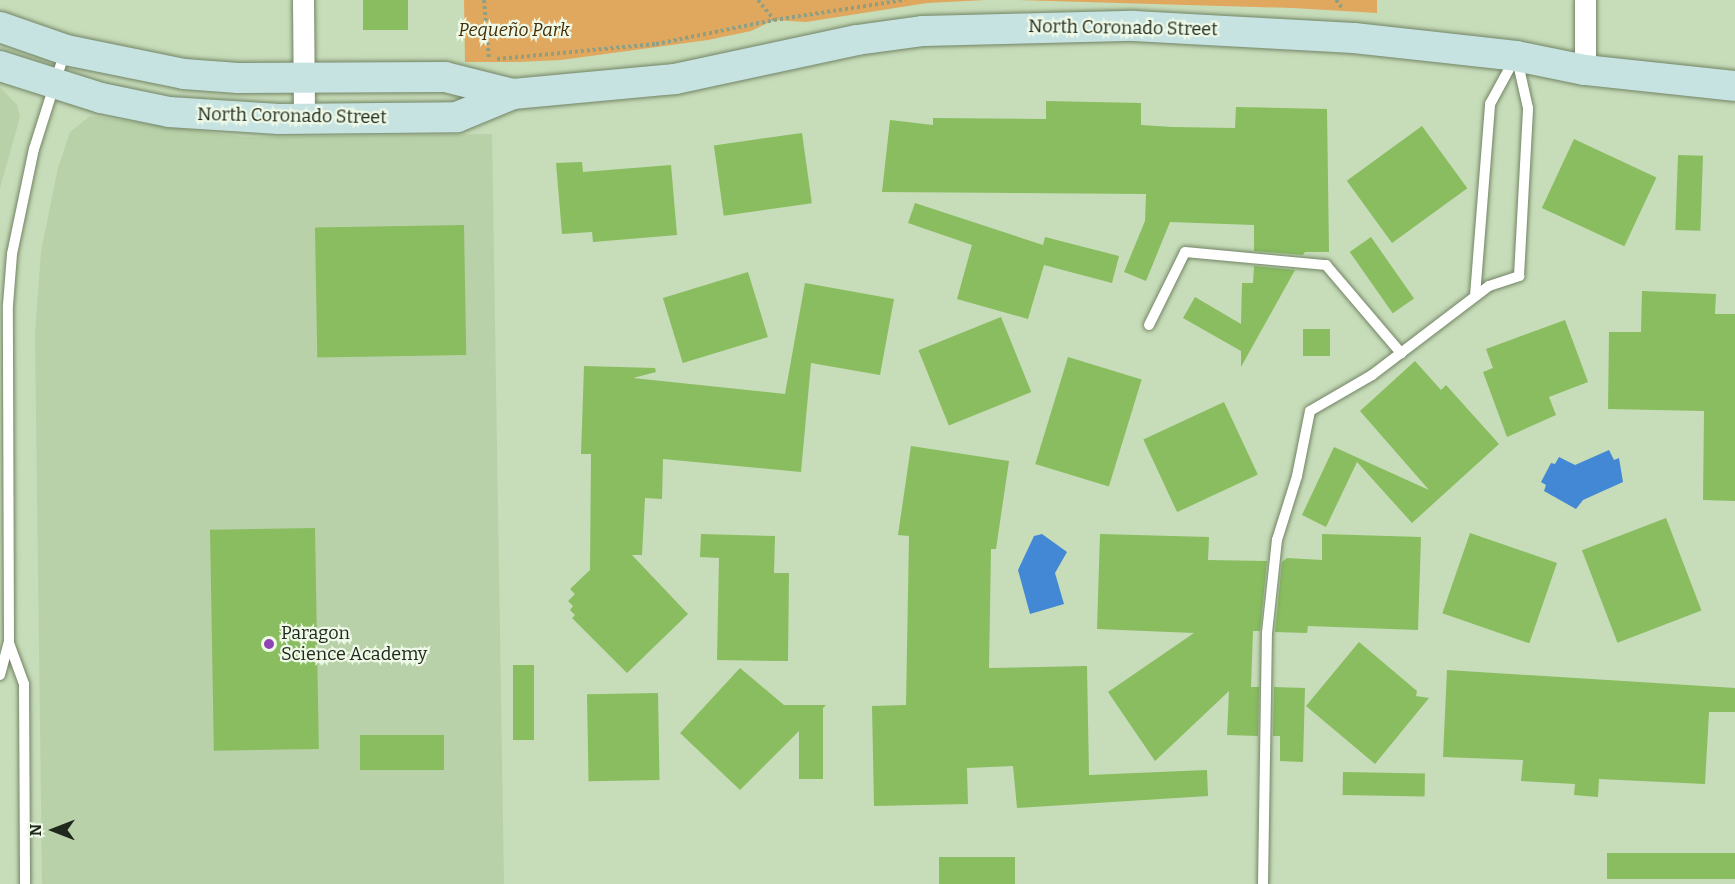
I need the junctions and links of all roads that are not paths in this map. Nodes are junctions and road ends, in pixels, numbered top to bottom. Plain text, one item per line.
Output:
1 (303, 0) edge
2 (1585, 0) edge
3 (0, 27) edge
4 (66, 50) junction
5 (1516, 56) junction
6 (0, 66) edge
7 (1585, 70) junction
8 (304, 78) junction
9 (54, 85) junction
10 (1735, 86) edge
11 (513, 94) junction
12 (304, 119) junction
13 (1475, 296) junction
14 (1149, 325) dead end
15 (1401, 353) junction
16 (9, 642) junction
17 (0, 675) edge
18 (25, 884) edge
19 (1263, 884) edge

1 - 8 street
2 - 7 street
3 - 4 street, North Coronado Street
4 - 8 street, North Coronado Street
4 - 9 lane
5 - 7 street, North Coronado Street
5 - 11 street, North Coronado Street
5 - 13 lane
5 - 13 lane
6 - 9 street, North Coronado Street
7 - 10 street, North Coronado Street
8 - 11 street, North Coronado Street
8 - 12 street
9 - 12 street, North Coronado Street
9 - 16 lane
11 - 12 street, North Coronado Street
13 - 15 lane
14 - 15 lane
15 - 19 lane
16 - 17 lane
16 - 18 lane

